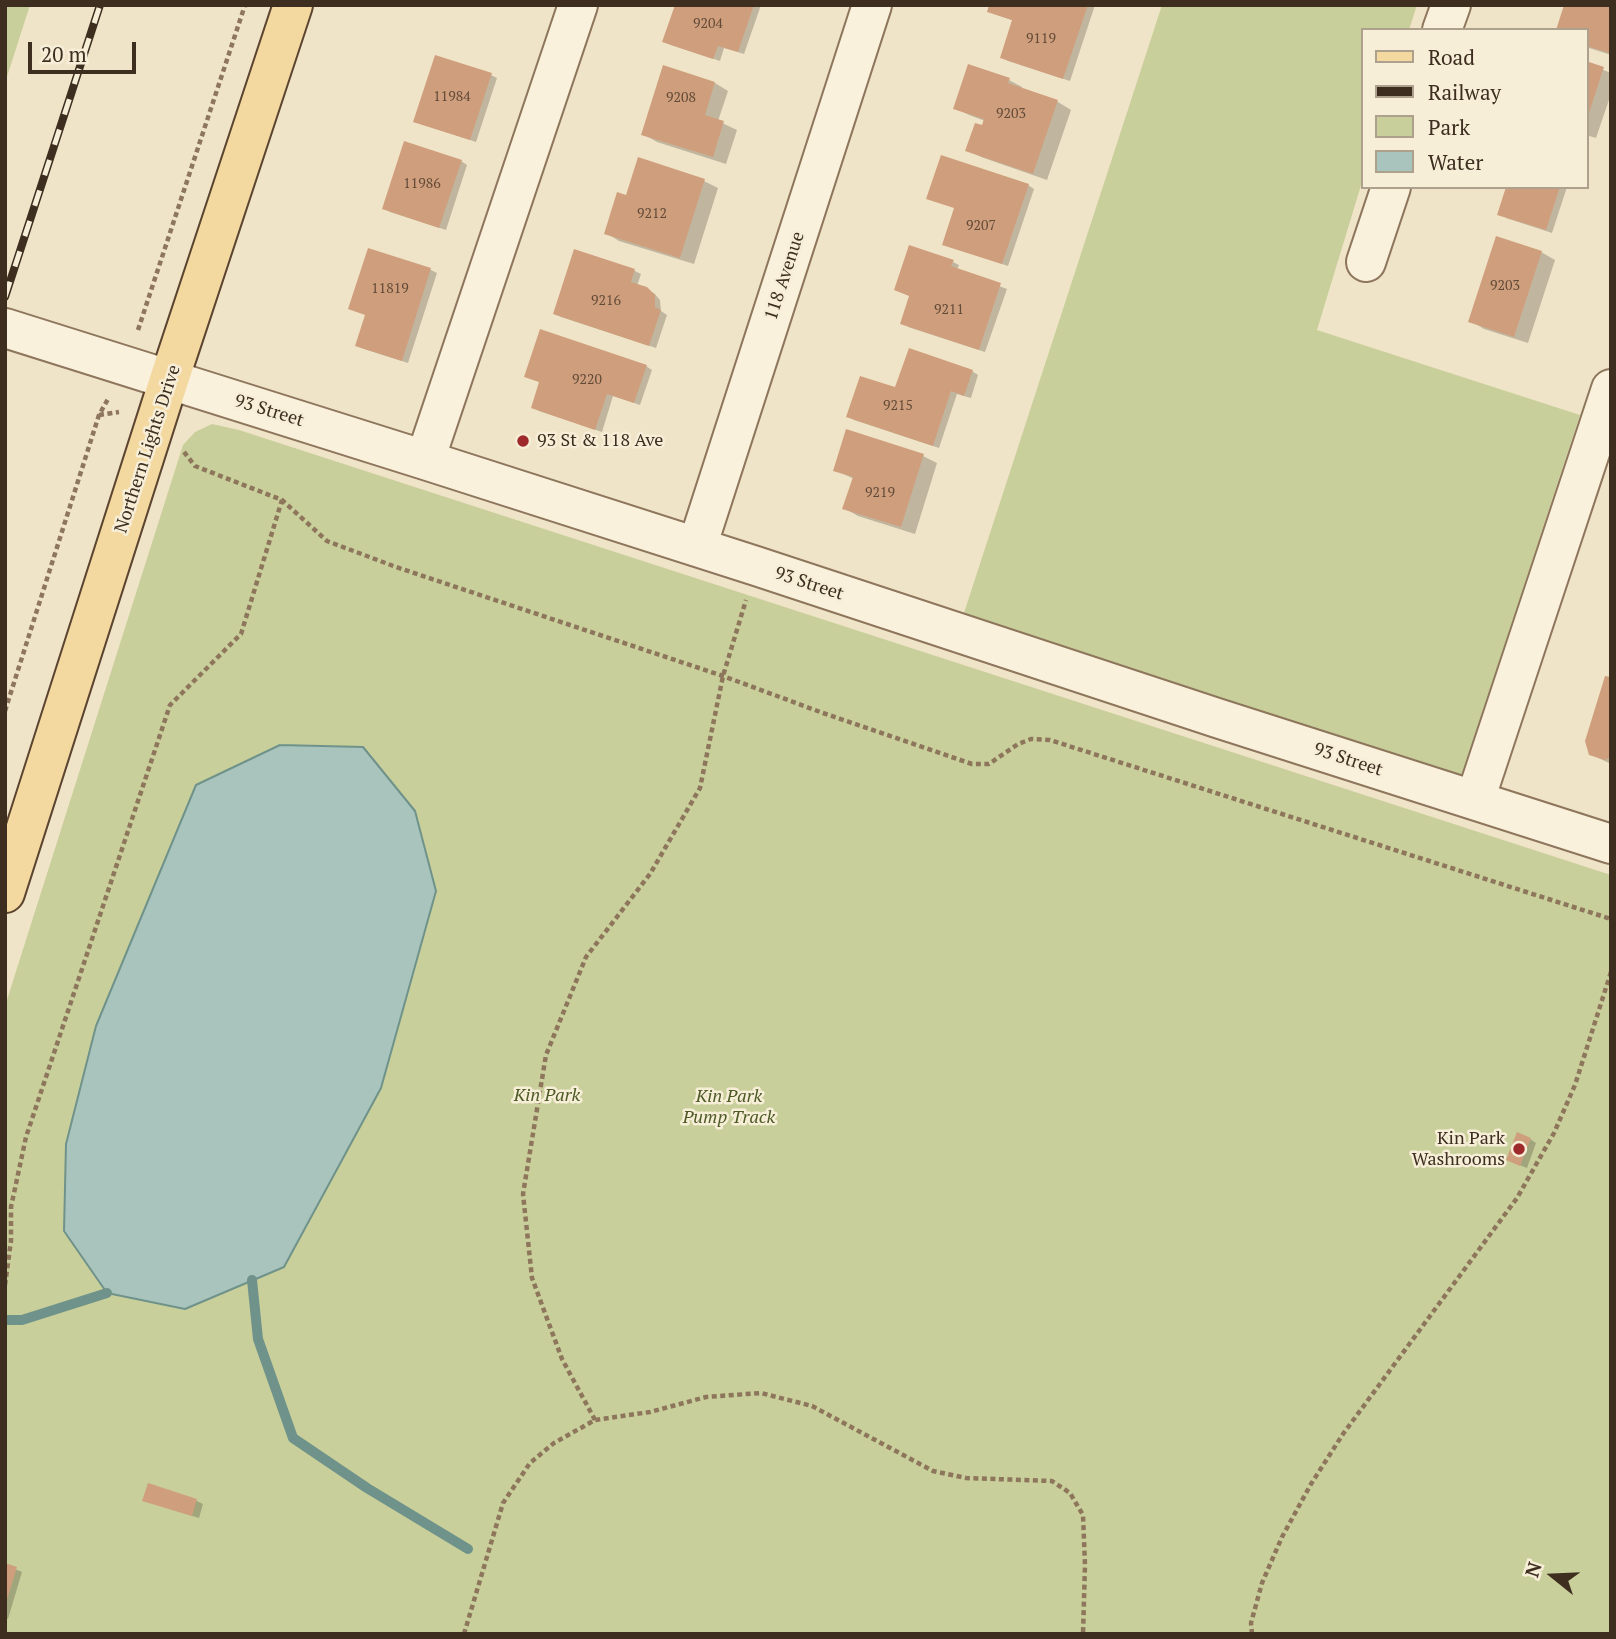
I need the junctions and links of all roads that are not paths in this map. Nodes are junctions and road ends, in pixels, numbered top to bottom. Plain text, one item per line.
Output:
1 (293, 5) edge
2 (578, 5) edge
3 (872, 5) edge
4 (1451, 5) edge
5 (1444, 28) edge
6 (1390, 189) edge
7 (1366, 262) dead end
8 (5, 328) edge
9 (169, 380) junction
10 (1611, 389) edge
11 (425, 460) junction
12 (697, 547) junction
13 (1475, 800) junction
14 (1611, 844) edge
15 (5, 893) edge

1 - 9 main road, Northern Lights Drive
2 - 11 street
3 - 12 street, 118 Avenue
4 - 5 street
6 - 7 street
8 - 9 street, 93 Street
9 - 11 street, 93 Street
9 - 15 main road, Northern Lights Drive
10 - 13 street
11 - 12 street, 93 Street
12 - 13 street, 93 Street
13 - 14 street, 93 Street

